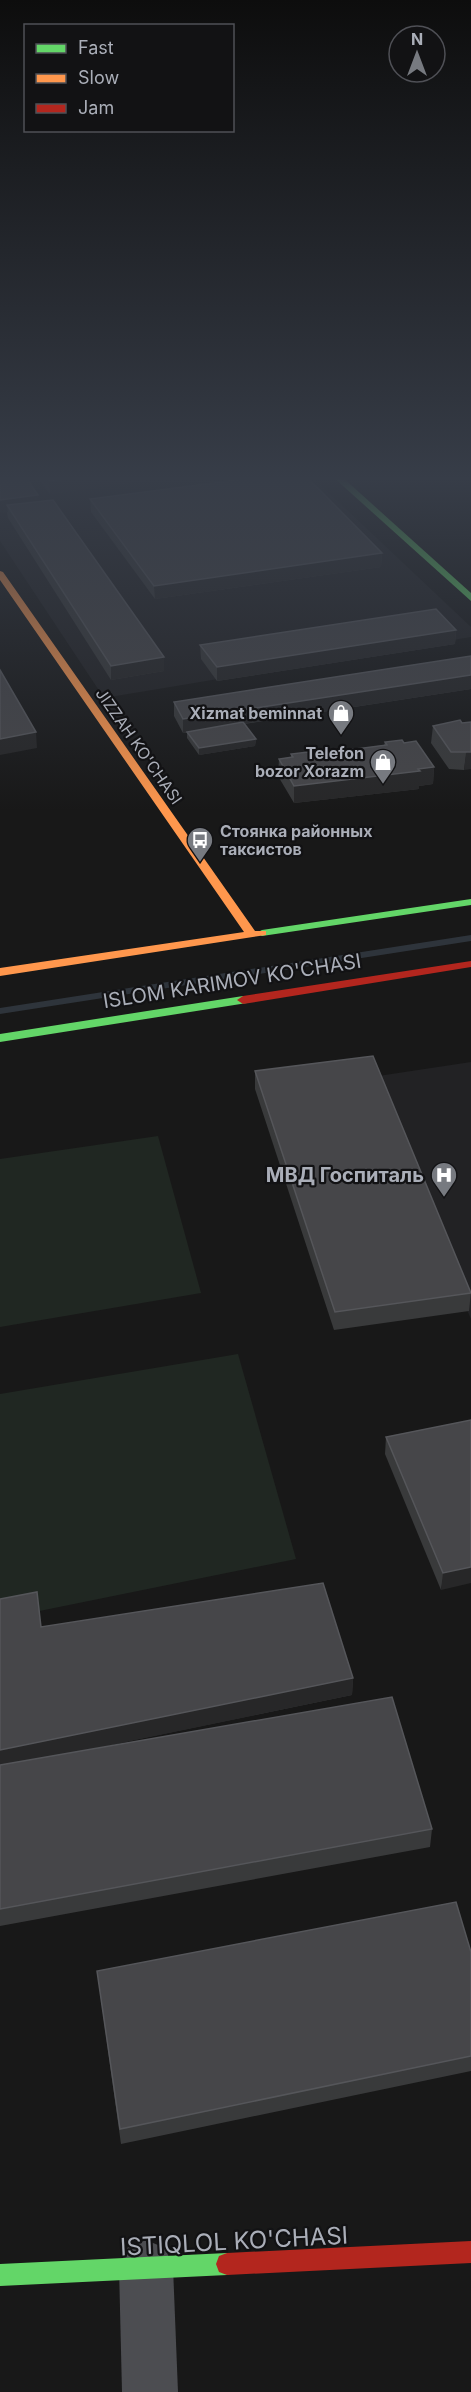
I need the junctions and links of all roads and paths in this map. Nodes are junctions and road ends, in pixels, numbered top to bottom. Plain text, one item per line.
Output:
1 (10, 588) edge
2 (460, 588) edge
3 (471, 598) edge
4 (471, 902) edge
5 (252, 935) junction
6 (471, 964) edge
7 (0, 972) edge
8 (0, 1038) edge
9 (471, 2252) edge
10 (146, 2267) junction
11 (0, 2275) edge
12 (150, 2392) edge

1 - 5 street, JIZZAH KO'CHASI
2 - 3 street
4 - 5 street
5 - 7 street
6 - 8 street, ISLOM KARIMOV KO'CHASI
9 - 10 street, ISTIQLOL KO'CHASI
10 - 11 street, ISTIQLOL KO'CHASI
10 - 12 street

